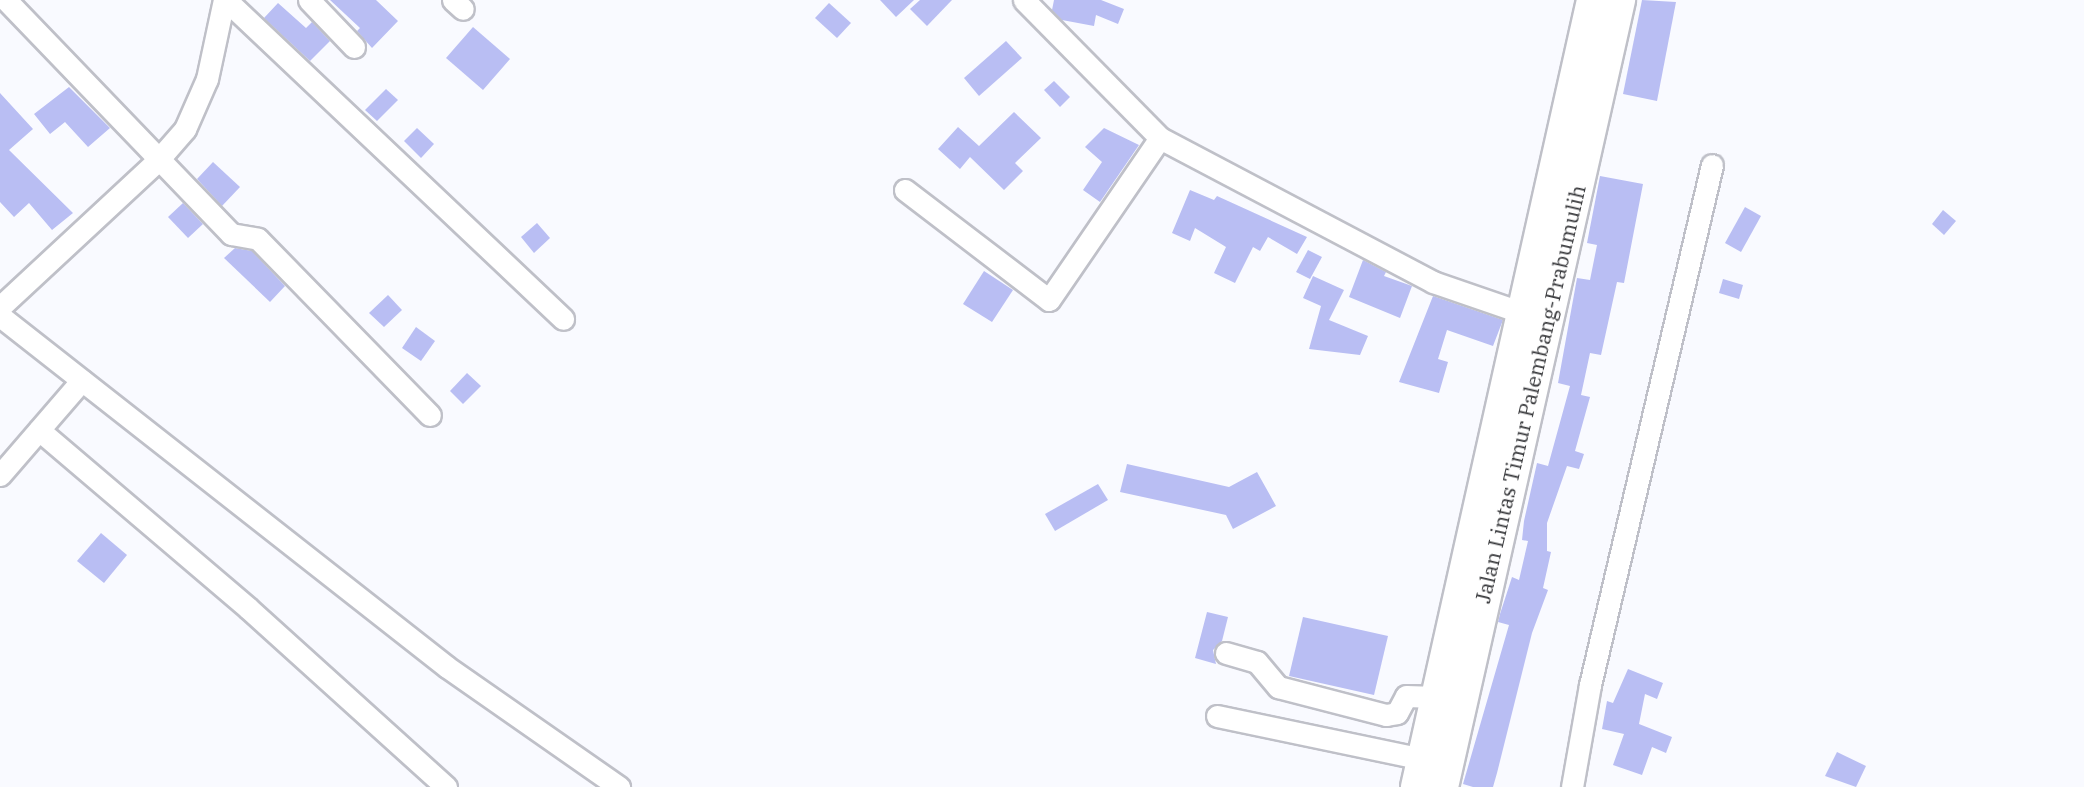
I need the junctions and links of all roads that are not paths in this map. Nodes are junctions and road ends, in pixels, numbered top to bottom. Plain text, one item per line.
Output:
1 (6, 0) edge
2 (225, 0) edge
3 (309, 0) edge
4 (1593, 0) edge
5 (1619, 0) edge
6 (1034, 4) edge
7 (354, 47) dead end
8 (1160, 138) junction
9 (158, 160) junction
10 (1712, 164) dead end
11 (905, 190) dead end
12 (0, 307) edge
13 (1523, 313) junction
14 (0, 316) edge
15 (563, 319) dead end
16 (82, 380) junction
17 (430, 415) dead end
18 (40, 429) junction
19 (0, 475) edge
20 (1226, 653) dead end
21 (1436, 697) junction
22 (1217, 716) dead end
23 (1420, 773) edge
24 (446, 787) edge
25 (619, 787) edge
26 (1442, 787) edge
27 (1572, 787) edge

1 - 9 street
2 - 9 street
2 - 15 street
3 - 7 street
4 - 13 highway, Jalan Lintas Timur Palembang-Prabumulih
5 - 26 highway, Jalan Lintas Timur Palembang-Prabumulih
6 - 8 street
8 - 11 street
8 - 13 street
9 - 12 street
9 - 17 street
10 - 27 street
13 - 21 highway, Jalan Lintas Timur Palembang-Prabumulih
14 - 16 street
16 - 18 street
16 - 25 street
18 - 19 street
18 - 24 street
20 - 21 street
21 - 23 highway, Jalan Lintas Timur Palembang-Prabumulih
22 - 23 street

